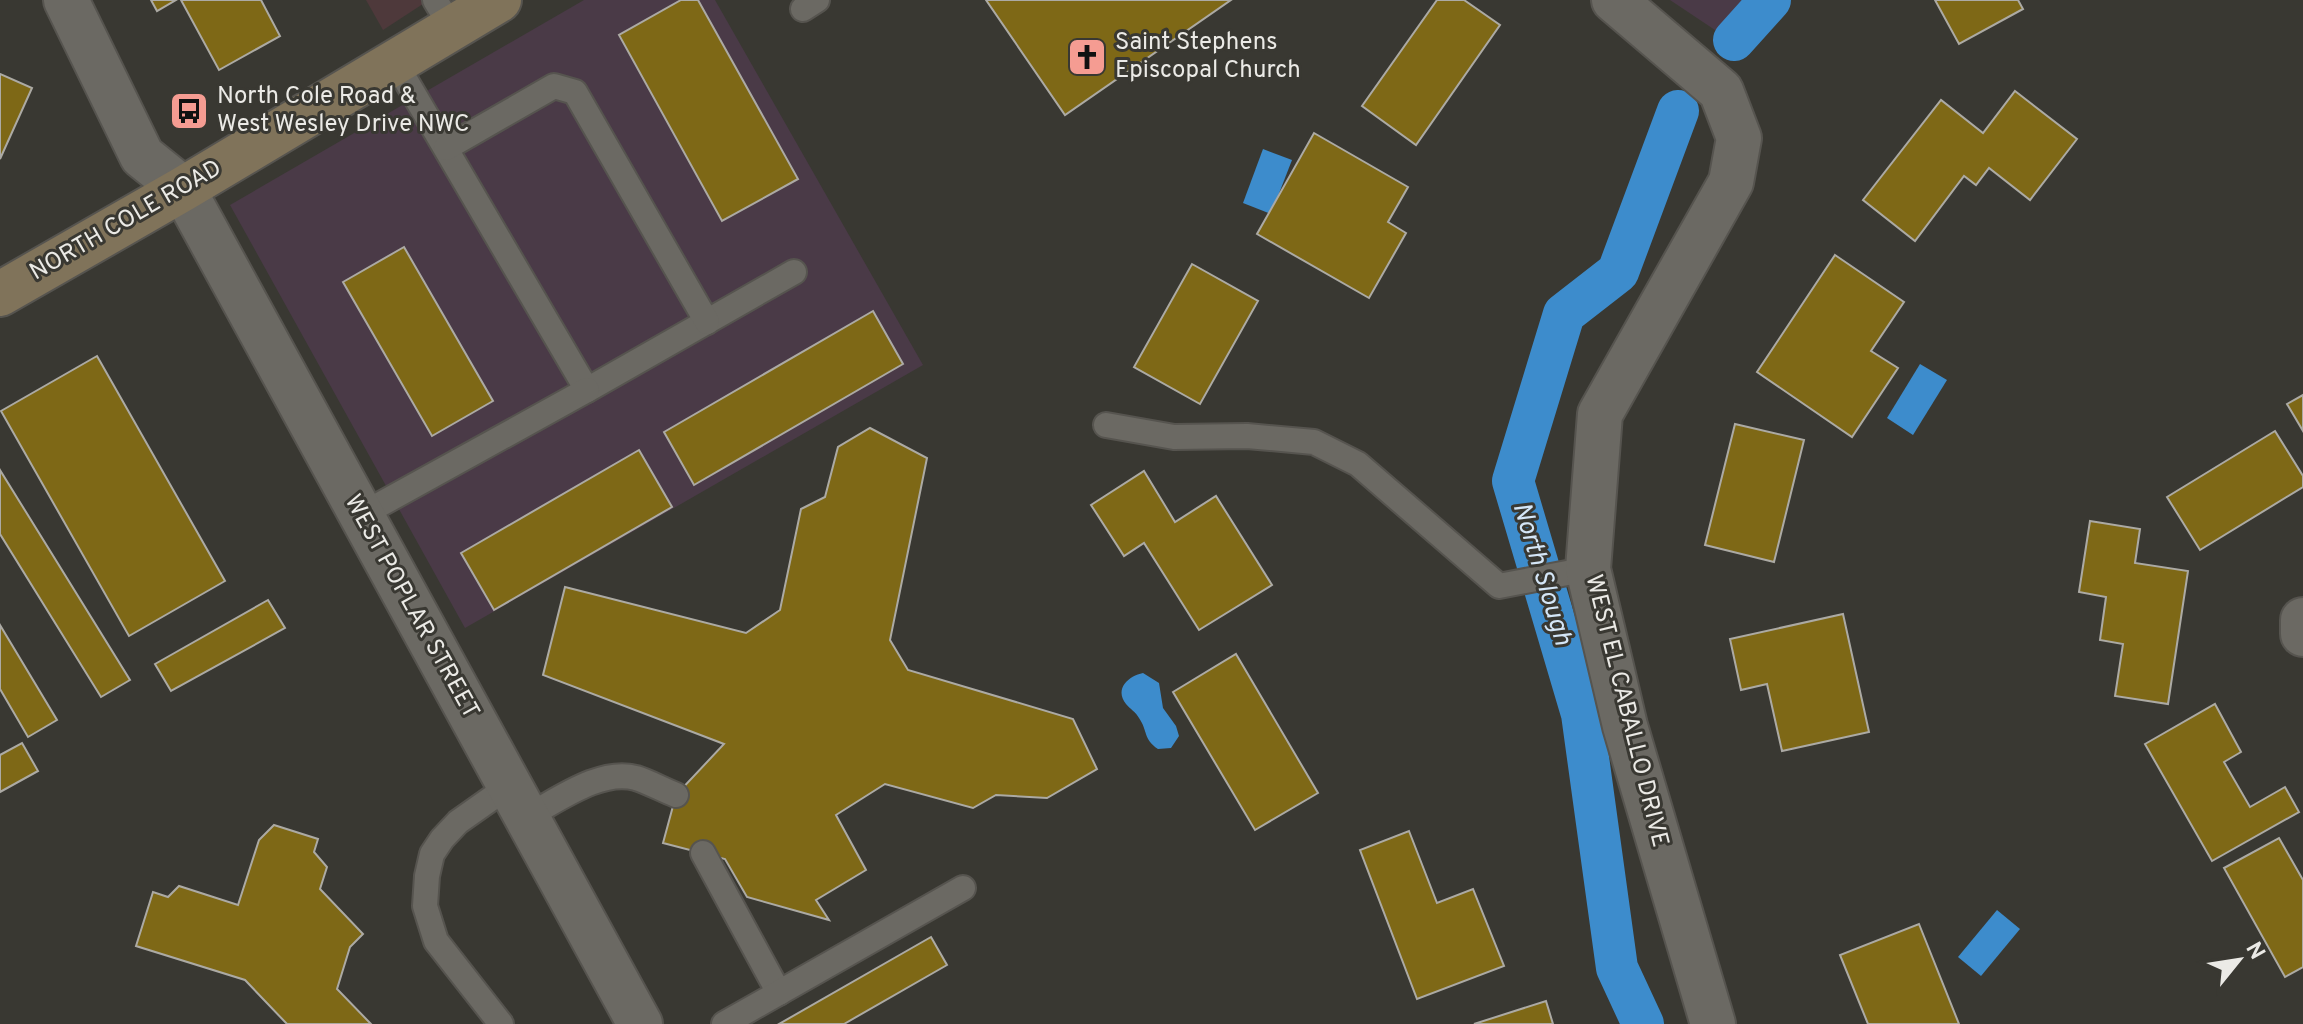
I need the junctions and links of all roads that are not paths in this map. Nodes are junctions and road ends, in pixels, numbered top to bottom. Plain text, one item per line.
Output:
1 (66, 0) edge
2 (499, 0) edge
3 (1614, 0) edge
4 (443, 14) edge
5 (395, 62) junction
6 (446, 148) junction
7 (183, 189) junction
8 (794, 272) dead end
9 (0, 294) edge
10 (707, 322) junction
11 (587, 390) junction
12 (1106, 425) dead end
13 (361, 515) junction
14 (1588, 569) junction
15 (676, 795) dead end
16 (518, 802) junction
17 (703, 853) dead end
18 (963, 888) dead end
19 (779, 993) junction
20 (501, 1024) edge
21 (640, 1024) edge
22 (724, 1024) edge
23 (1713, 1024) edge

1 - 7 street
2 - 4 main road, NORTH COLE ROAD
3 - 14 street, WEST EL CABALLO DRIVE
4 - 5 main road, NORTH COLE ROAD
5 - 6 lane
5 - 7 main road, NORTH COLE ROAD
6 - 10 lane
6 - 11 lane
7 - 9 main road, NORTH COLE ROAD
7 - 13 street, WEST POPLAR STREET
8 - 10 lane
10 - 11 lane
11 - 13 lane
12 - 14 lane
13 - 16 street, WEST POPLAR STREET
14 - 23 street, WEST EL CABALLO DRIVE
15 - 16 lane
16 - 20 lane
16 - 21 street, WEST POPLAR STREET
17 - 19 lane
18 - 19 lane
19 - 22 lane

